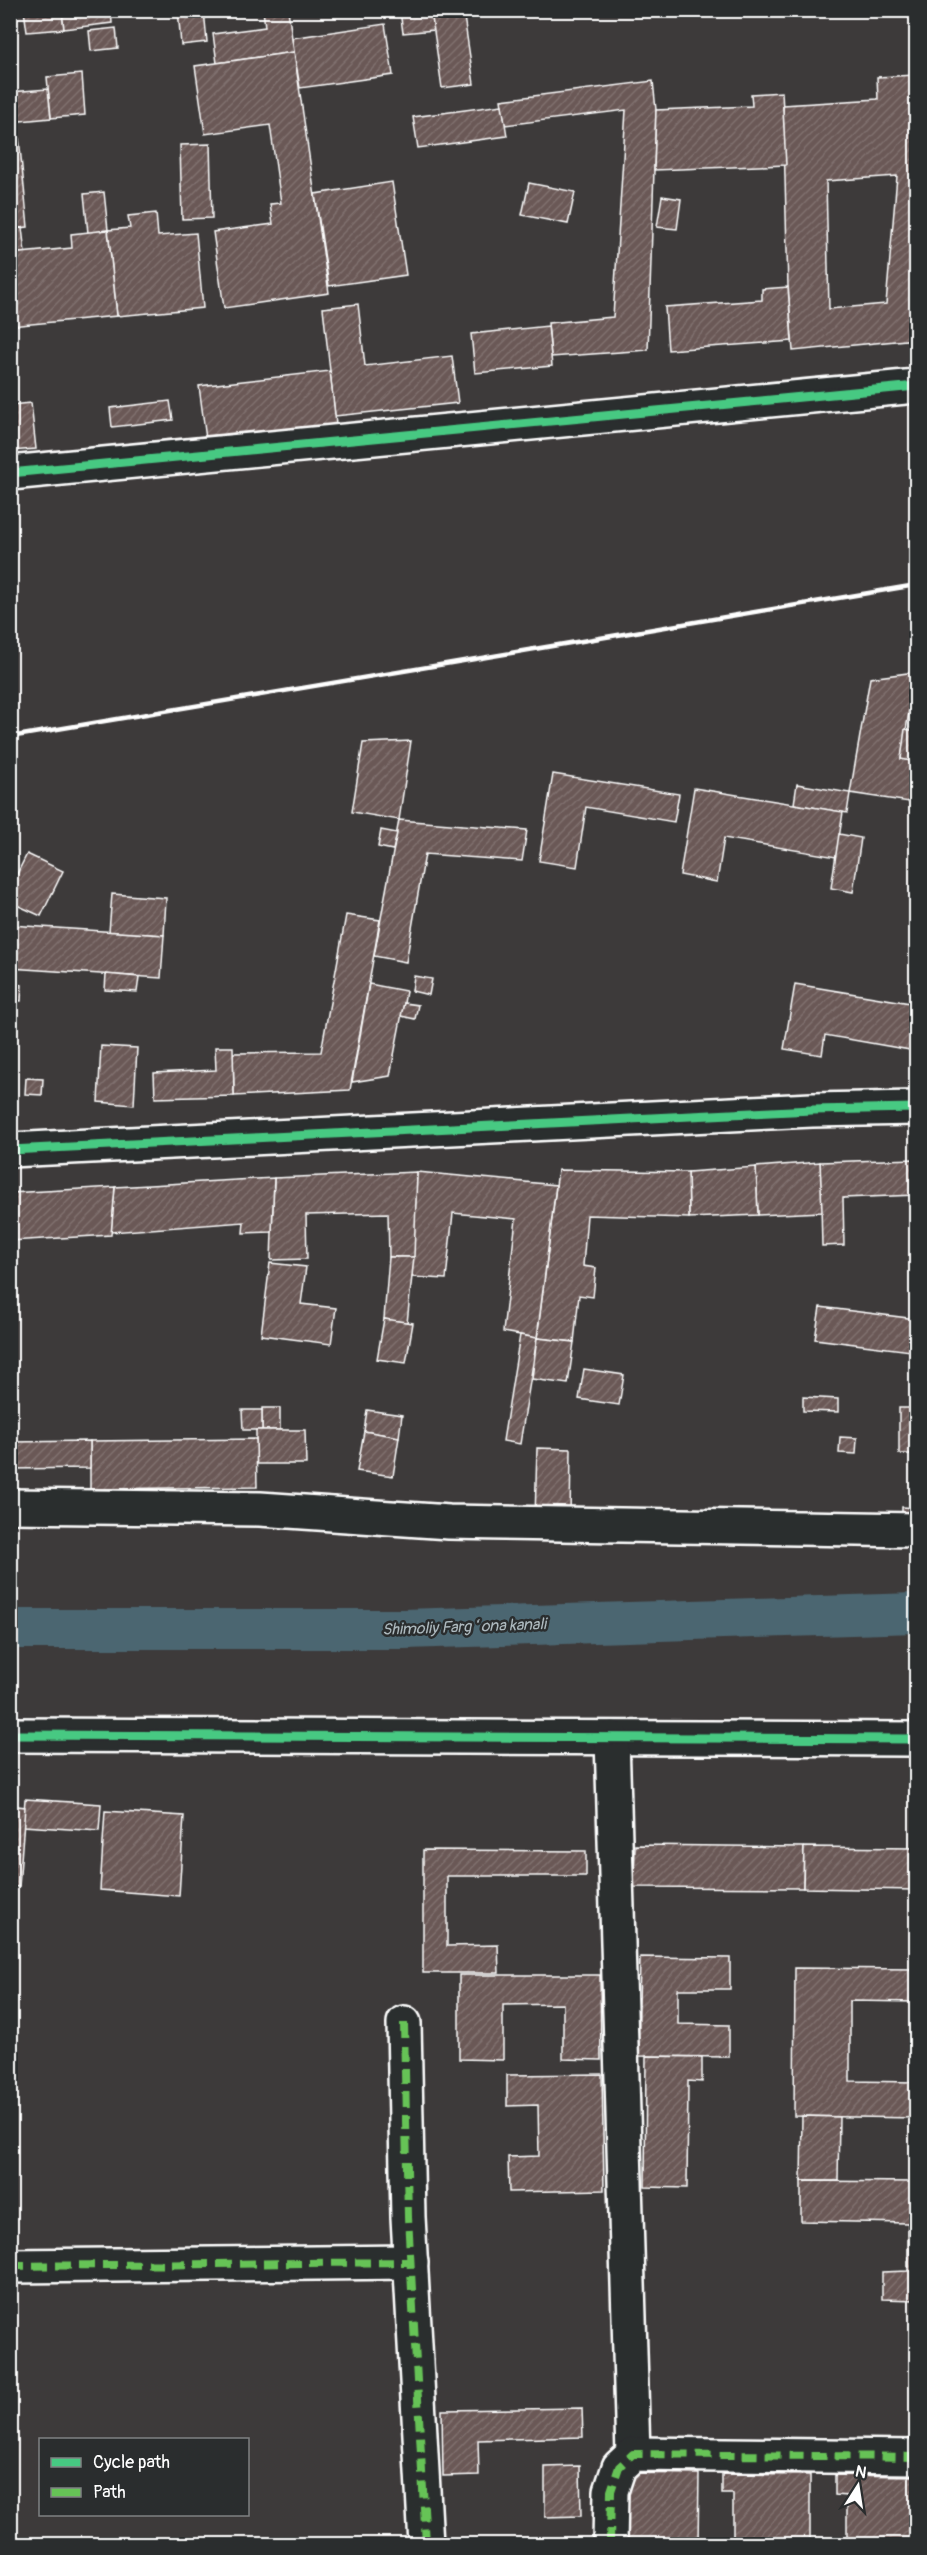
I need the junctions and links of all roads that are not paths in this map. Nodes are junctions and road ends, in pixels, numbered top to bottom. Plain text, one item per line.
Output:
1 (916, 386) edge
2 (10, 473) edge
3 (916, 1108) edge
4 (10, 1150) edge
5 (10, 1506) edge
6 (916, 1530) edge
7 (10, 1735) edge
8 (612, 1738) junction
9 (916, 1739) edge
10 (404, 2023) dead end
11 (411, 2262) junction
12 (10, 2266) edge
13 (633, 2454) junction
14 (916, 2457) edge
15 (426, 2544) edge
16 (610, 2544) edge

1 - 2 street
3 - 4 street
5 - 6 street
7 - 8 street
8 - 9 street
8 - 13 street
10 - 11 street
11 - 12 street
11 - 15 street
13 - 14 street
13 - 16 street

